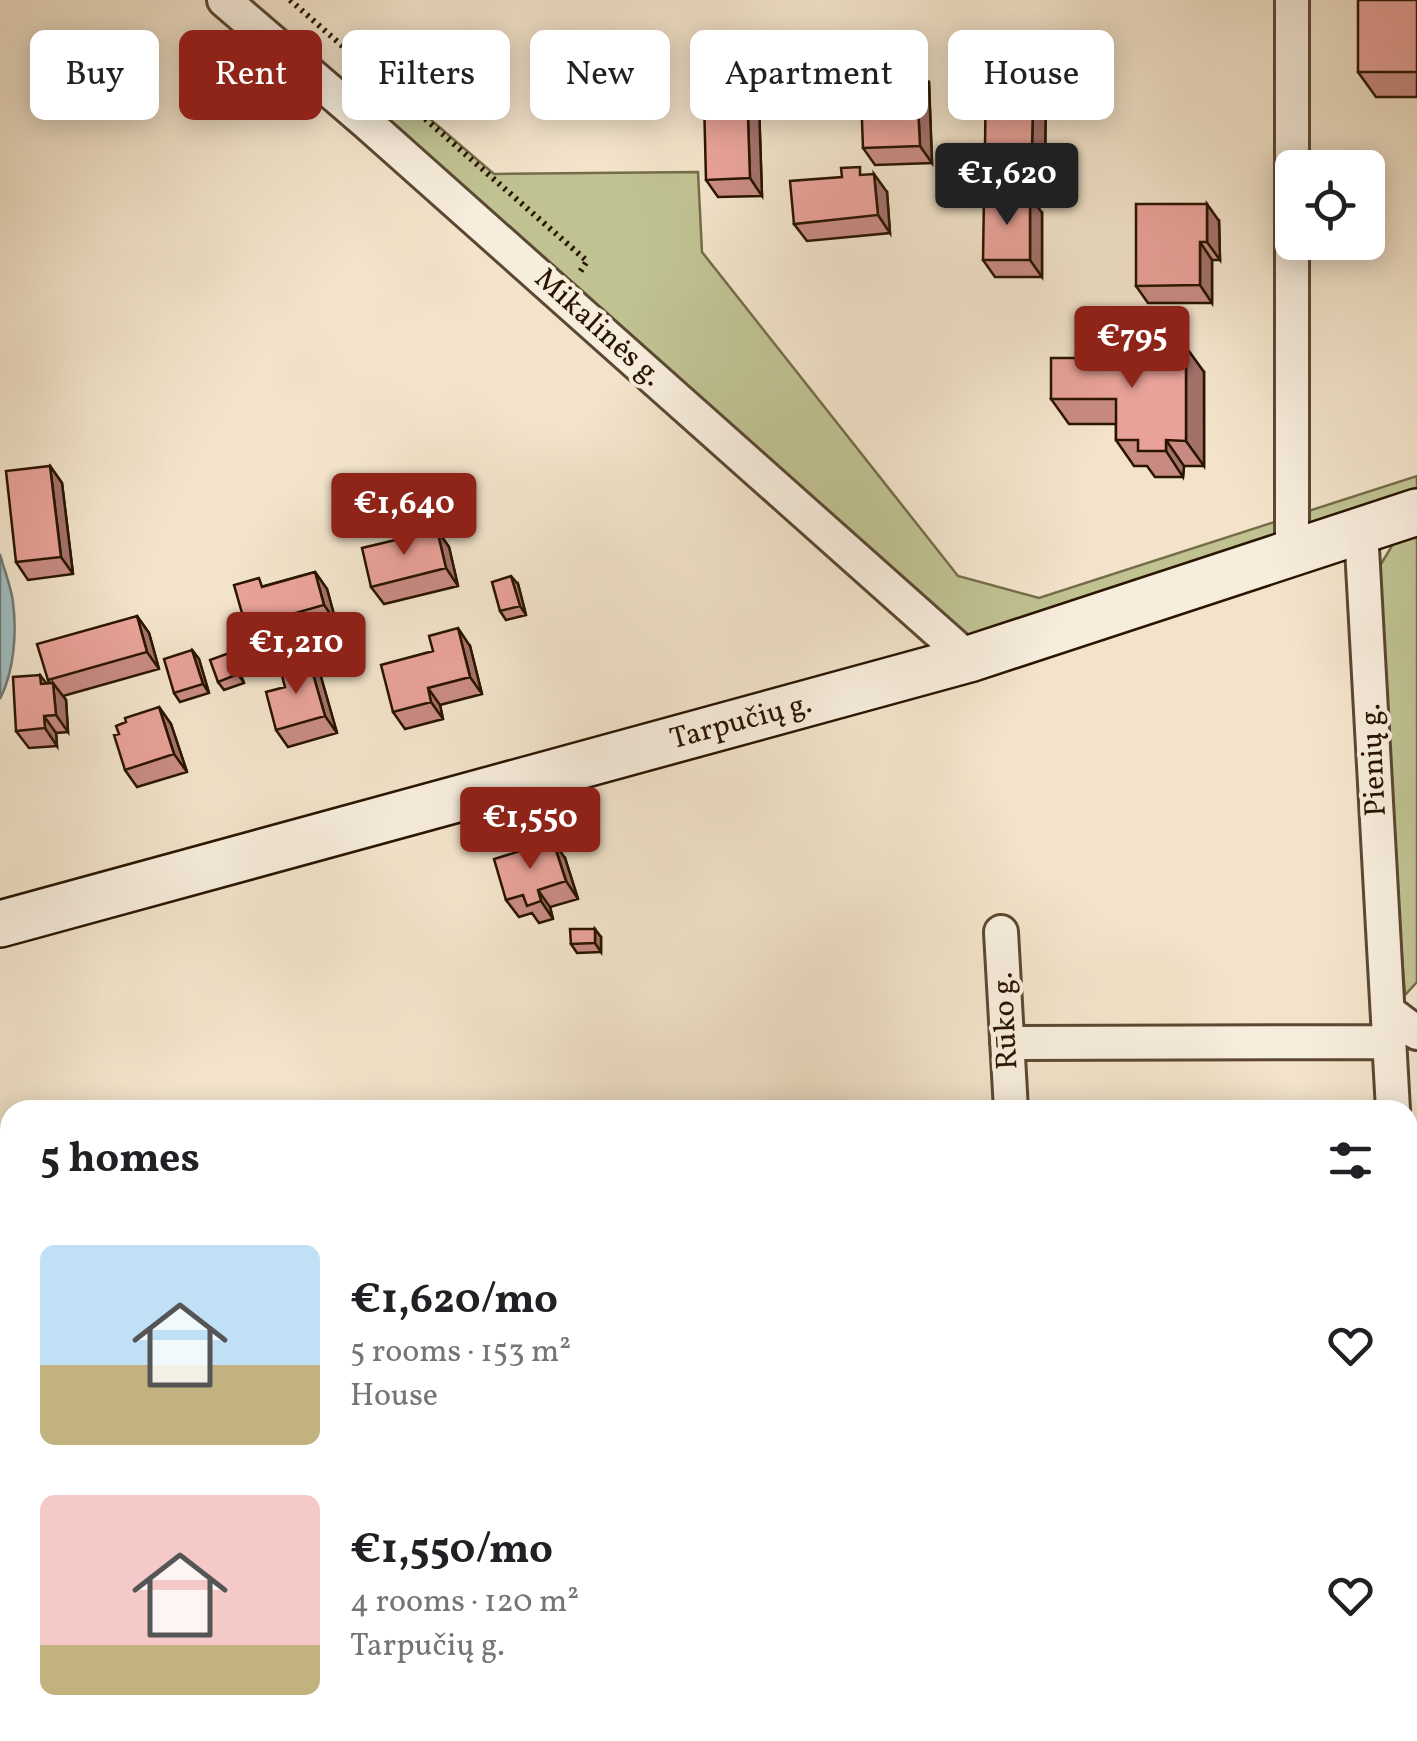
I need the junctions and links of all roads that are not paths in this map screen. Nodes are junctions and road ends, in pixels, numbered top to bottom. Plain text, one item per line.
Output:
1 (224, 0) edge
2 (1292, 0) edge
3 (1417, 512) edge
4 (1361, 530) junction
5 (1292, 553) junction
6 (969, 659) junction
7 (0, 924) edge
8 (1001, 932) dead end
9 (1398, 1029) edge
10 (1007, 1043) junction
11 (1010, 1100) edge
12 (1394, 1100) edge

1 - 6 street, Mikalinės g.
2 - 5 street
3 - 4 main road, Tarpučių g.
4 - 5 main road, Tarpučių g.
4 - 9 street, Pienių g.
5 - 6 main road, Tarpučių g.
6 - 7 main road, Tarpučių g.
8 - 10 street, Rūko g.
9 - 10 street
9 - 12 street, Pienių g.
10 - 11 street, Rūko g.

